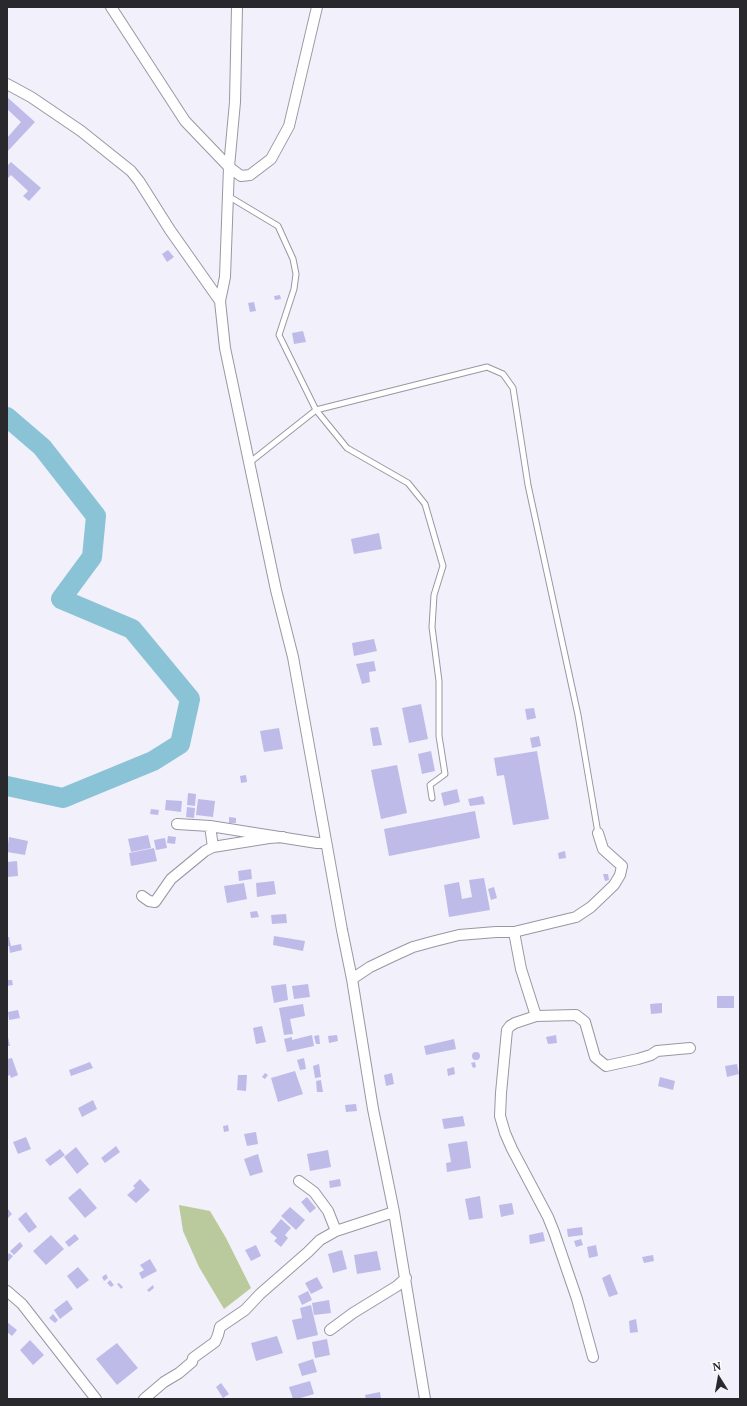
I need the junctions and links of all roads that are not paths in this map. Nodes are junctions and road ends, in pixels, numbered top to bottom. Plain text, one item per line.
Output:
1 (112, 7) edge
2 (237, 7) edge
3 (317, 7) edge
4 (7, 84) edge
5 (229, 168) junction
6 (228, 196) junction
7 (220, 302) junction
8 (316, 410) junction
9 (249, 463) junction
10 (432, 798) dead end
11 (177, 824) dead end
12 (210, 826) junction
13 (598, 833) joint
14 (283, 837) junction
15 (326, 843) junction
16 (212, 847) junction
17 (142, 896) dead end
18 (514, 932) junction
19 (352, 979) junction
20 (536, 1016) junction
21 (690, 1048) dead end
22 (299, 1181) dead end
23 (394, 1212) junction
24 (336, 1231) junction
25 (406, 1278) junction
26 (7, 1292) edge
27 (330, 1330) dead end
28 (593, 1357) dead end
29 (96, 1399) edge
30 (144, 1399) edge
31 (426, 1399) edge

1 - 5 street
2 - 5 street
3 - 5 street
4 - 7 street
5 - 6 street
6 - 7 street
6 - 8 lane
7 - 9 street
8 - 9 lane
8 - 10 lane
8 - 13 lane
9 - 15 street
11 - 12 street
12 - 14 street
12 - 16 street
13 - 18 street
14 - 15 street
14 - 16 street
15 - 19 street
16 - 17 street
18 - 19 street
18 - 20 street
19 - 23 street
20 - 21 street
20 - 28 street
22 - 24 street
23 - 24 street
23 - 25 street
24 - 30 street
25 - 27 street
25 - 31 street
26 - 29 street

